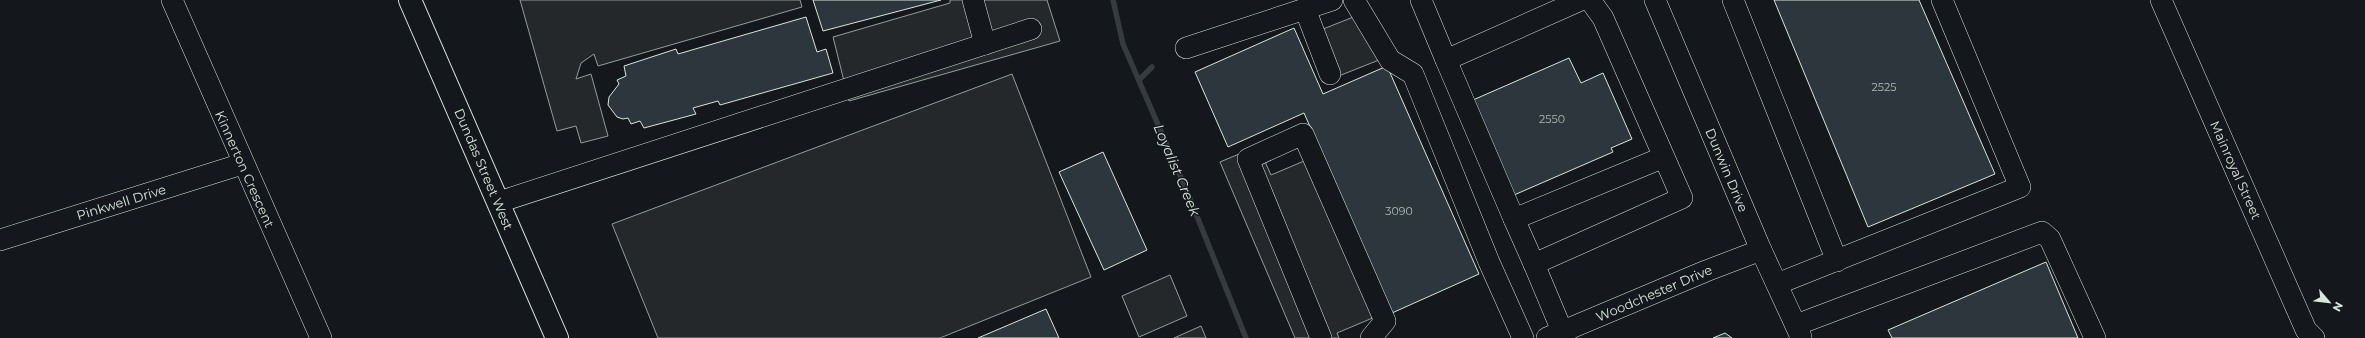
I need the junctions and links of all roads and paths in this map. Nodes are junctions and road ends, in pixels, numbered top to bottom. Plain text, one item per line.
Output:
1 (172, 0) edge
2 (410, 0) edge
3 (973, 0) edge
4 (1332, 0) edge
5 (1354, 0) edge
6 (1421, 0) edge
7 (1581, 0) edge
8 (1590, 0) edge
9 (1655, 0) edge
10 (1733, 0) edge
11 (1942, 0) edge
12 (2162, 0) edge
13 (1305, 9) junction
14 (1031, 29) dead end
15 (985, 44) junction
16 (1186, 48) dead end
17 (1446, 60) junction
18 (1330, 74) dead end
19 (1664, 157) junction
20 (242, 164) junction
21 (498, 202) junction
22 (1514, 219) junction
23 (0, 240) edge
24 (1761, 250) junction
25 (1837, 261) junction
26 (1534, 264) junction
27 (1777, 284) junction
28 (1799, 332) edge
29 (1558, 336) edge
30 (320, 338) edge
31 (557, 338) edge
32 (1321, 338) edge
33 (1371, 338) edge
34 (1523, 338) edge
35 (2095, 338) edge
36 (2314, 338) edge

1 - 20 street, Kinnerton Crescent
2 - 21 main road, Dundas Street West
3 - 15 street
4 - 13 street
5 - 34 street
6 - 17 street
7 - 17 street
8 - 19 street
9 - 24 street, Dunwin Drive
10 - 25 street
11 - 25 street
12 - 36 street, Mainroyal Street
13 - 16 street
13 - 18 street
14 - 15 street
15 - 21 street
17 - 22 street
19 - 22 street
19 - 26 street
20 - 23 street, Pinkwell Drive
20 - 30 street, Kinnerton Crescent
21 - 31 main road, Dundas Street West
22 - 26 street
24 - 27 street, Dunwin Drive
24 - 29 street, Woodchester Drive
25 - 27 street
26 - 29 street
27 - 28 street, Dunwin Drive
28 - 35 street
32 - 33 street

